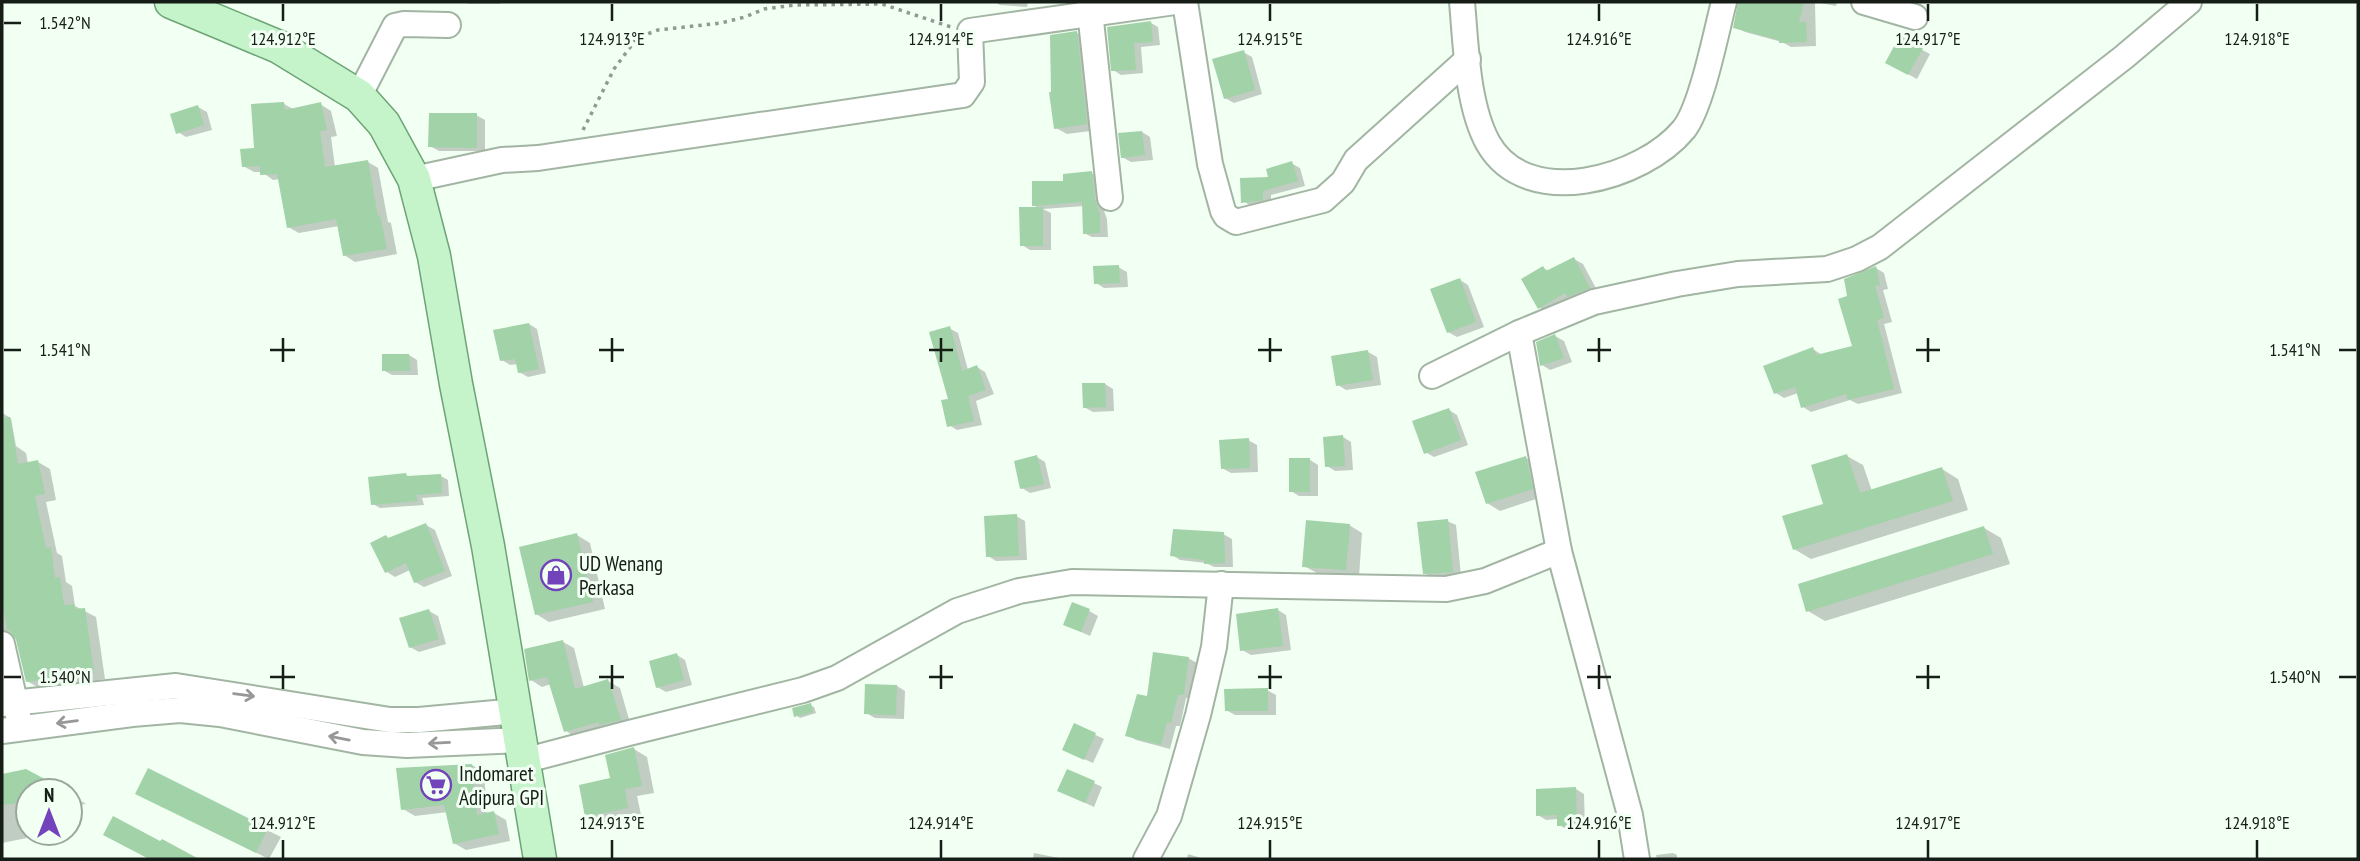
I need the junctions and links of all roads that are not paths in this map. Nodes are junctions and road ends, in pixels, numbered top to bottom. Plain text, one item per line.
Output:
1 (170, 2) edge
2 (1175, 2) edge
3 (1185, 2) edge
4 (1462, 2) edge
5 (1724, 2) edge
6 (1864, 2) edge
7 (2189, 2) edge
8 (1090, 7) edge
9 (1915, 17) dead end
10 (448, 25) dead end
11 (1468, 59) junction
12 (359, 96) junction
13 (414, 179) junction
14 (1110, 198) dead end
15 (1519, 333) junction
16 (1432, 376) dead end
17 (1559, 551) junction
18 (1221, 584) junction
19 (2, 645) edge
20 (8, 703) edge
21 (122, 703) junction
22 (11, 729) edge
23 (520, 738) junction
24 (540, 859) edge
25 (1146, 859) edge
26 (1637, 859) edge

1 - 12 main road
2 - 8 street
3 - 11 street
4 - 11 street
5 - 11 street
6 - 9 street
7 - 15 street
8 - 13 street
8 - 14 street
10 - 12 street
12 - 13 main road
13 - 23 main road
15 - 16 street
15 - 17 street
17 - 18 street
17 - 26 street
18 - 23 street
18 - 25 street
19 - 20 street
20 - 21 street
20 - 22 street
21 -> 22 street
23 -> 21 street
21 -> 23 street
23 - 24 main road

